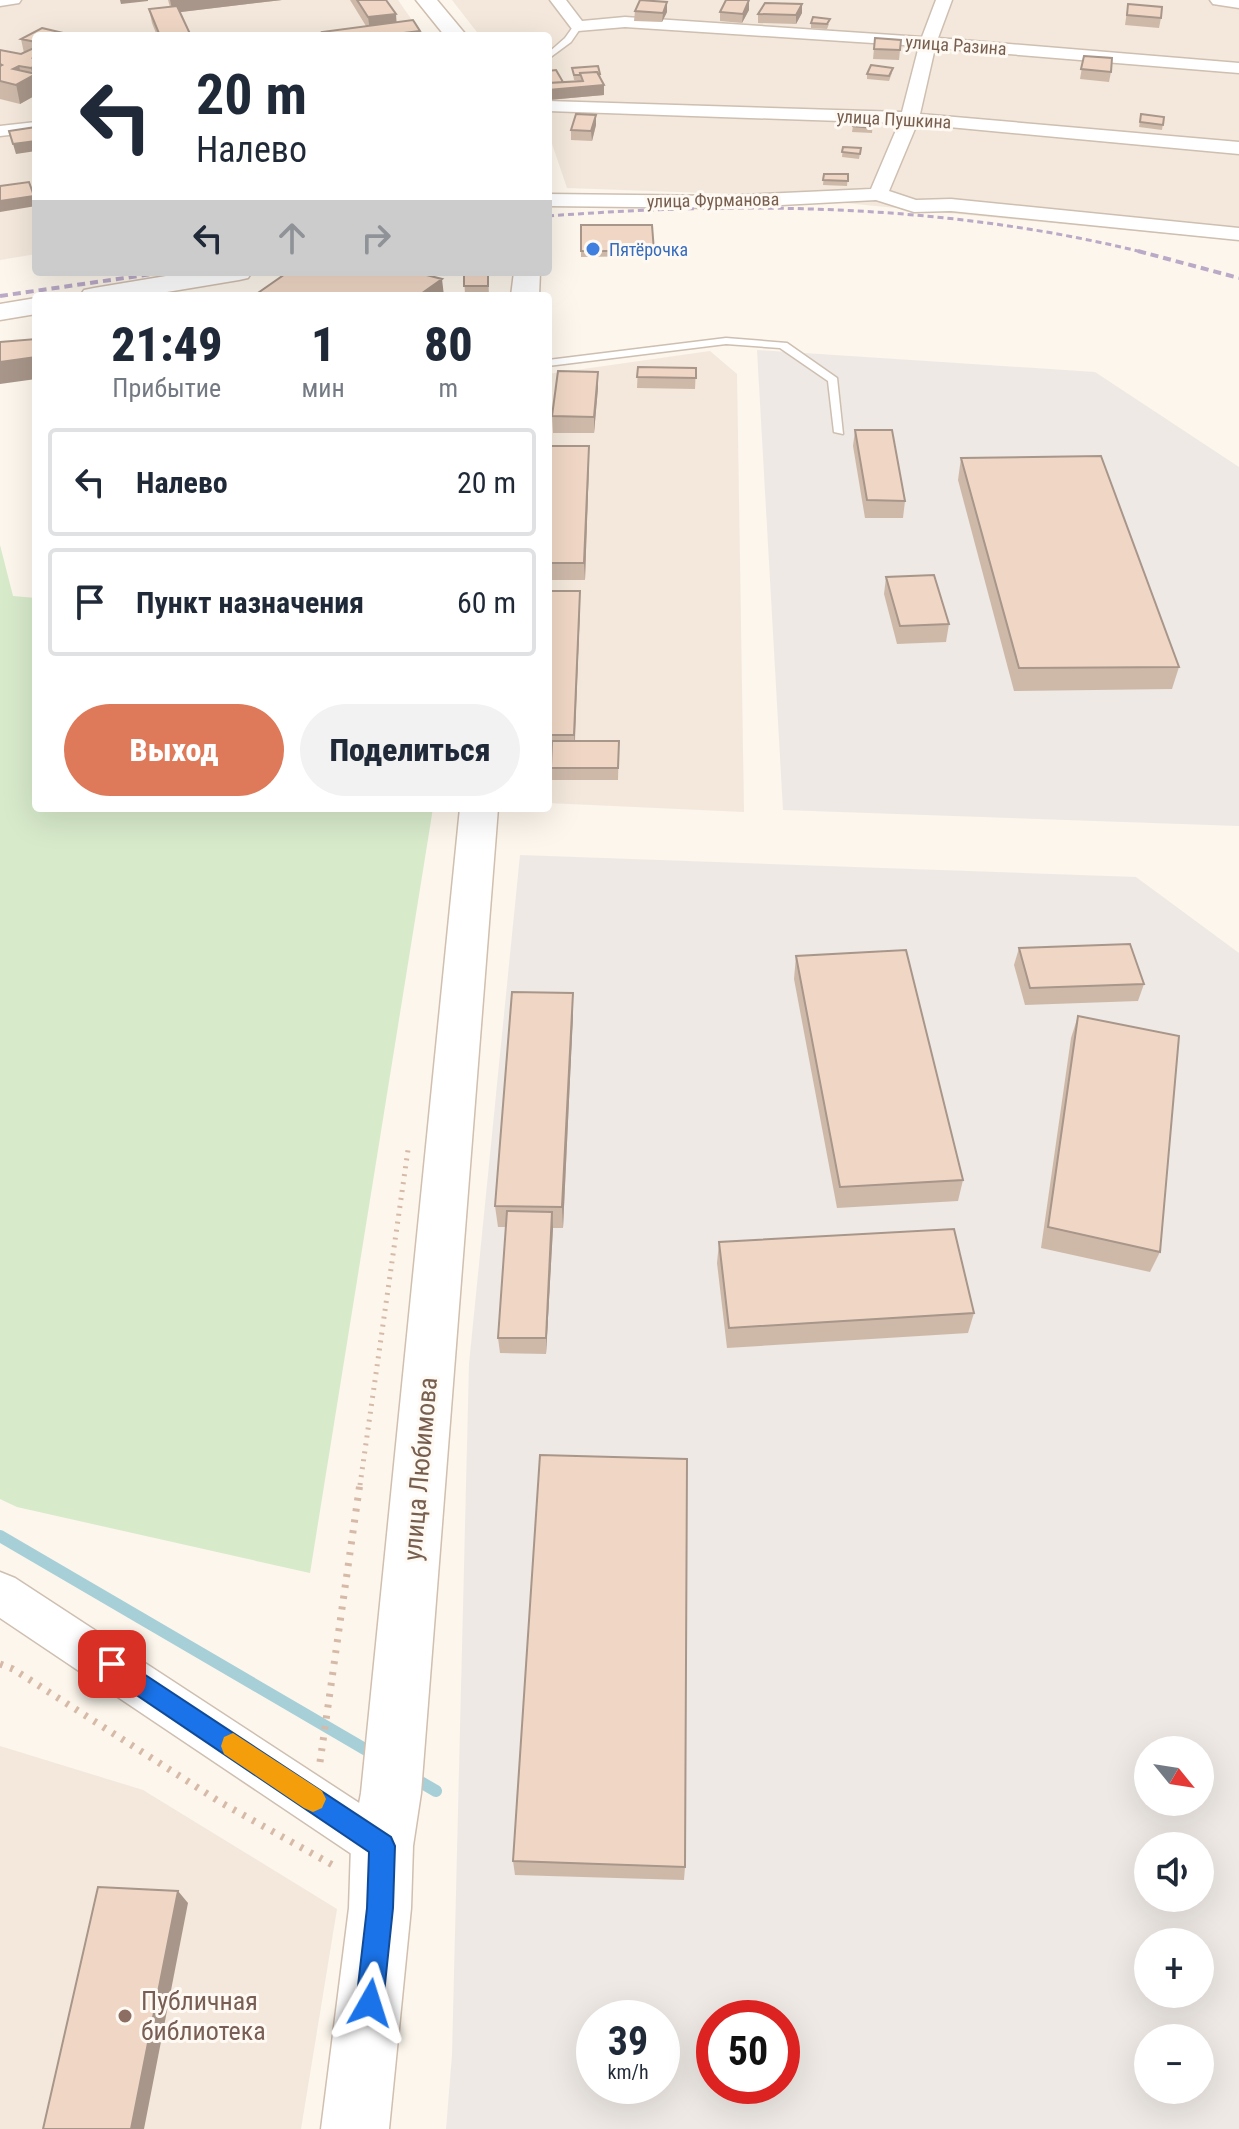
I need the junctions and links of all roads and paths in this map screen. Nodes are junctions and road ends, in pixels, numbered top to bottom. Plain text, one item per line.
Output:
1 (13, 0) edge
2 (426, 0) edge
3 (558, 0) edge
4 (944, 0) edge
5 (1220, 0) edge
6 (0, 1) edge
7 (1239, 2) edge
8 (578, 26) junction
9 (453, 32) edge
10 (928, 42) junction
11 (552, 54) edge
12 (1239, 68) edge
13 (552, 106) edge
14 (910, 118) junction
15 (32, 127) edge
16 (0, 131) edge
17 (1239, 148) edge
18 (878, 194) junction
19 (552, 200) edge
20 (1239, 234) edge
21 (215, 276) edge
22 (118, 292) edge
23 (32, 307) edge
24 (0, 312) edge
25 (552, 363) edge
26 (839, 432) dead end
27 (479, 812) edge
28 (410, 1138) dead end
29 (0, 1593) edge
30 (0, 1664) edge
31 (314, 1800) junction
32 (380, 1815) junction
33 (307, 1850) junction
34 (355, 2129) edge

1 - 6 street
2 - 9 main road
3 - 8 street
4 - 10 street
5 - 7 main road
8 - 10 street, улица Разина
8 - 11 lane
10 - 12 street, улица Разина
10 - 14 street
13 - 14 street, улица Пушкина
14 - 17 street, улица Пушкина
14 - 18 street
15 - 16 street
18 - 19 street, улица Фурманова
18 - 20 street
21 - 22 main road
23 - 24 main road
25 - 26 lane
27 - 32 main road, улица Любимова
28 - 31 path
29 - 31 street
30 - 33 path
31 - 32 street
31 - 33 path
32 - 33 path
32 - 34 main road, улица Любимова

